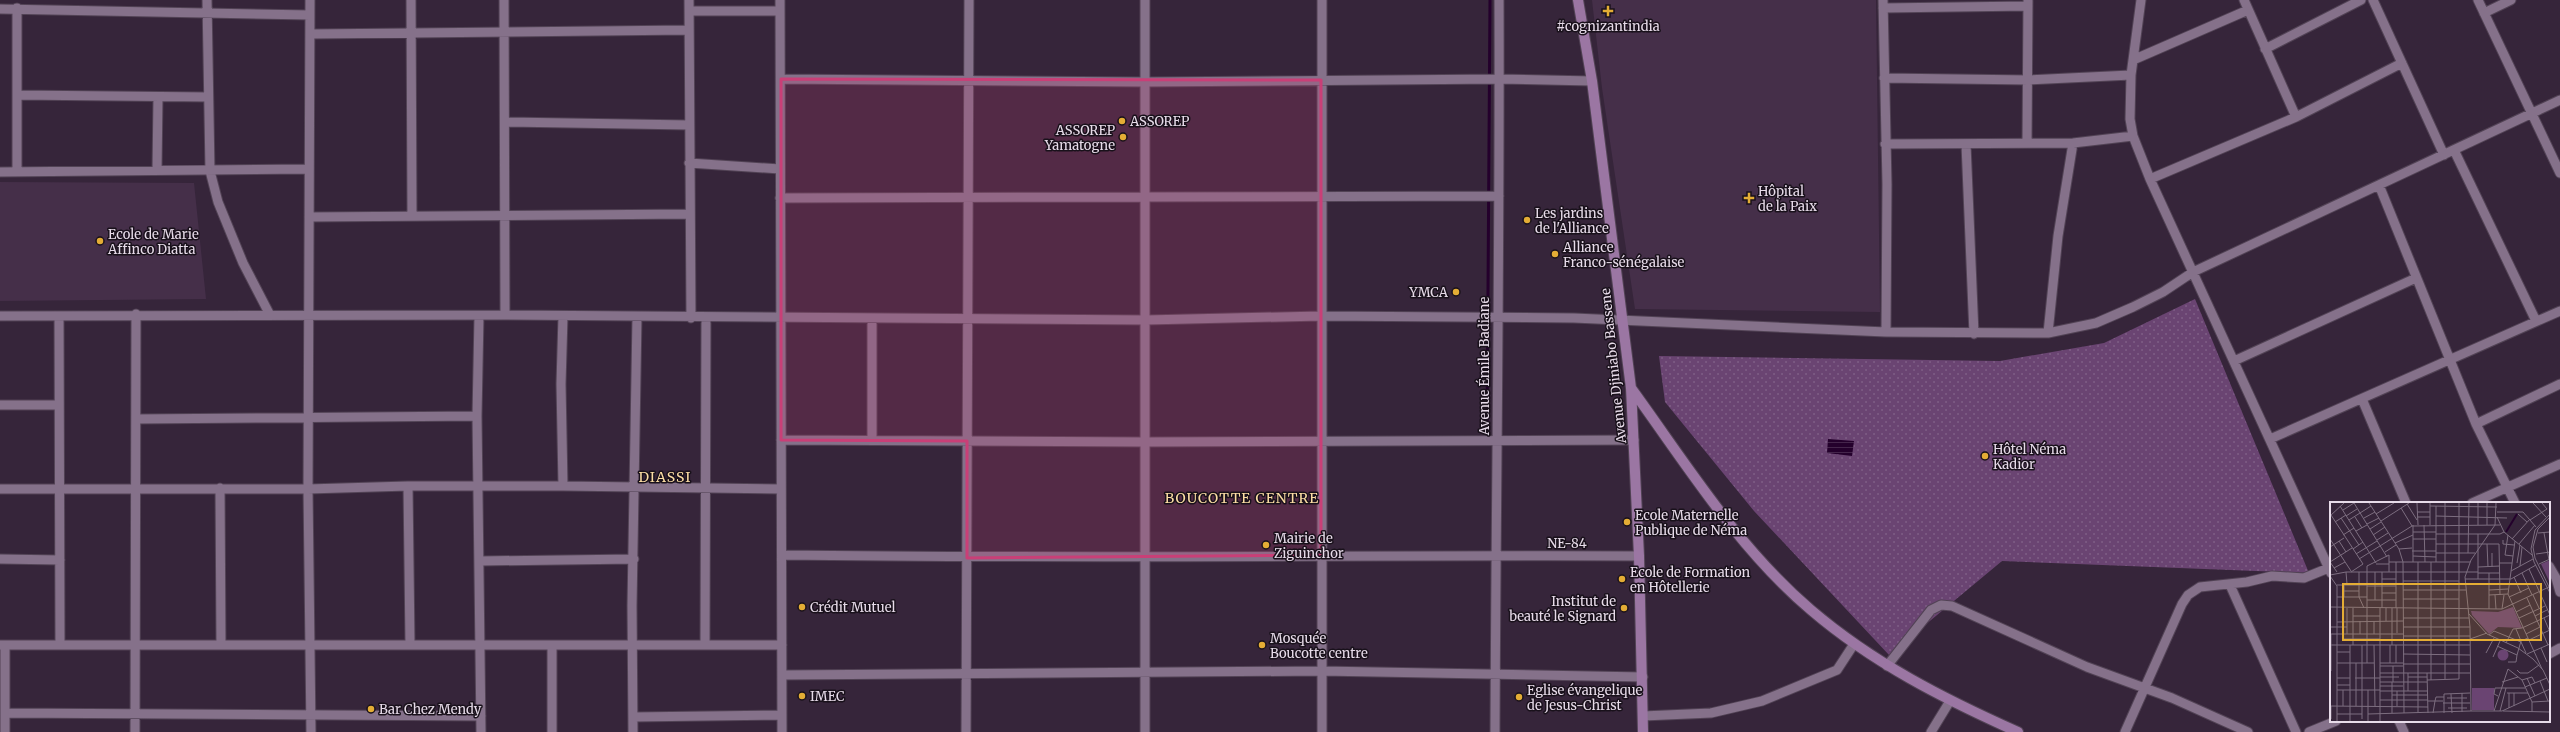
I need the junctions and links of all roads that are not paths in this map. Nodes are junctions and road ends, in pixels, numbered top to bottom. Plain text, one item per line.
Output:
1 (207, 0) edge
2 (310, 0) edge
3 (412, 0) edge
4 (504, 0) edge
5 (689, 0) edge
6 (780, 0) edge
7 (969, 0) edge
8 (1145, 0) edge
9 (1322, 0) edge
10 (1499, 0) edge
11 (1578, 0) edge
12 (2141, 0) edge
13 (2244, 0) edge
14 (2360, 0) edge
15 (2372, 0) edge
16 (2478, 0) edge
17 (2511, 0) edge
18 (2028, 3) edge
19 (52, 4) edge
20 (1883, 4) edge
21 (17, 8) junction
22 (0, 9) edge
23 (2248, 10) junction
24 (689, 11) junction
25 (780, 11) junction
26 (207, 12) junction
27 (2484, 13) junction
28 (310, 15) junction
29 (688, 30) junction
30 (411, 32) junction
31 (505, 32) junction
32 (310, 34) junction
33 (2265, 49) junction
34 (2133, 60) junction
35 (2402, 63) junction
36 (2131, 75) junction
37 (1884, 78) junction
38 (781, 79) junction
39 (1499, 79) junction
40 (1321, 80) junction
41 (2029, 80) junction
42 (968, 81) junction
43 (1592, 81) junction
44 (1145, 82) junction
45 (17, 95) junction
46 (208, 97) junction
47 (158, 98) junction
48 (2560, 100) edge
49 (2533, 113) junction
50 (2296, 117) junction
51 (505, 122) junction
52 (689, 125) junction
53 (2133, 136) junction
54 (2027, 143) junction
55 (2074, 143) junction
56 (1885, 144) junction
57 (1966, 144) junction
58 (2454, 150) junction
59 (2444, 155) junction
60 (689, 163) junction
61 (309, 169) junction
62 (780, 169) junction
63 (157, 170) junction
64 (17, 171) junction
65 (210, 171) junction
66 (0, 172) edge
67 (2560, 173) edge
68 (2150, 179) junction
69 (2379, 185) junction
70 (1321, 195) junction
71 (1500, 196) junction
72 (968, 197) junction
73 (780, 198) junction
74 (1145, 198) junction
75 (690, 214) junction
76 (412, 216) junction
77 (505, 216) junction
78 (309, 217) junction
79 (2193, 272) junction
80 (2416, 278) junction
81 (2560, 311) edge
82 (136, 314) junction
83 (270, 315) junction
84 (308, 315) junction
85 (505, 315) junction
86 (0, 316) edge
87 (58, 316) junction
88 (479, 316) junction
89 (563, 316) junction
90 (1321, 316) junction
91 (636, 317) junction
92 (706, 317) junction
93 (691, 318) junction
94 (780, 318) junction
95 (872, 318) junction
96 (1496, 318) junction
97 (966, 319) junction
98 (1623, 319) junction
99 (1146, 320) junction
100 (2536, 322) junction
101 (1886, 332) junction
102 (2048, 333) junction
103 (1974, 334) junction
104 (2450, 359) junction
105 (2234, 361) junction
106 (2560, 384) edge
107 (1630, 388) junction
108 (2362, 399) junction
109 (0, 405) edge
110 (57, 405) junction
111 (477, 416) junction
112 (308, 417) junction
113 (136, 419) junction
114 (2476, 424) junction
115 (2270, 439) junction
116 (781, 440) junction
117 (872, 440) junction
118 (1321, 440) junction
119 (1634, 440) junction
120 (967, 441) junction
121 (1144, 442) junction
122 (1496, 442) junction
123 (2560, 464) edge
124 (408, 486) junction
125 (563, 486) junction
126 (2506, 487) junction
127 (59, 488) junction
128 (136, 488) junction
129 (220, 488) junction
130 (479, 488) junction
131 (635, 488) junction
132 (704, 488) junction
133 (0, 489) edge
134 (308, 489) junction
135 (781, 489) junction
136 (2406, 502) edge
137 (2474, 502) edge
138 (2514, 502) edge
139 (782, 555) junction
140 (1321, 555) junction
141 (1144, 556) junction
142 (1495, 556) junction
143 (1639, 556) junction
144 (967, 558) junction
145 (0, 559) edge
146 (634, 559) junction
147 (60, 560) junction
148 (480, 561) junction
149 (2550, 568) edge
150 (2330, 569) edge
151 (2230, 585) junction
152 (2560, 592) edge
153 (410, 644) junction
154 (705, 644) junction
155 (1854, 644) junction
156 (3, 645) edge
157 (60, 645) junction
158 (135, 645) junction
159 (221, 645) junction
160 (310, 645) junction
161 (632, 645) junction
162 (782, 645) junction
163 (480, 646) junction
164 (552, 646) junction
165 (2560, 648) edge
166 (2550, 653) edge
167 (1887, 666) junction
168 (1322, 671) junction
169 (1145, 672) junction
170 (1495, 673) junction
171 (967, 674) junction
172 (782, 675) junction
173 (1643, 677) junction
174 (2143, 689) junction
175 (1950, 701) junction
176 (5, 713) junction
177 (135, 714) junction
178 (782, 715) junction
179 (481, 716) junction
180 (1643, 716) junction
181 (311, 717) junction
182 (633, 717) junction
183 (2334, 722) edge
184 (2401, 722) edge
185 (5, 732) edge
186 (135, 732) edge
187 (311, 732) edge
188 (481, 732) edge
189 (552, 732) edge
190 (633, 732) edge
191 (782, 732) edge
192 (966, 732) edge
193 (1145, 732) edge
194 (1322, 732) edge
195 (1495, 732) edge
196 (1643, 732) edge
197 (1931, 732) edge
198 (2018, 732) edge
199 (2125, 732) edge
200 (2248, 732) edge
201 (2296, 732) edge
202 (2309, 732) edge
203 (2404, 732) edge

1 - 26 street
2 - 28 street
3 - 30 street
4 - 31 street
5 - 24 street
6 - 25 street
7 - 42 street
8 - 44 street
9 - 40 street
10 - 39 street, Avenue Émile Badiane
11 - 43 main road, Avenue Djiniabo Bassene
12 - 34 street
13 - 23 street
14 - 33 street
15 - 35 street
16 - 27 street
17 - 27 street
18 - 20 street
18 - 41 street
19 - 21 street
19 - 26 street
20 - 37 street
21 - 22 street
21 - 45 street
23 - 33 street
23 - 34 street
24 - 25 street
24 - 29 street
25 - 38 street
26 - 28 street
26 - 46 street
27 - 49 street
28 - 32 street
29 - 31 street
29 - 52 street
30 - 31 street
30 - 32 street
30 - 76 street
31 - 51 street
32 - 61 street
33 - 50 street
34 - 36 street
35 - 50 street
35 - 59 street
36 - 41 street
36 - 53 street
37 - 41 street
37 - 56 street
38 - 42 street
38 - 62 street
39 - 40 street
39 - 43 street
39 - 71 street, Avenue Émile Badiane
40 - 44 street
40 - 70 street
41 - 54 street
42 - 44 street
42 - 72 street
43 - 98 main road, Avenue Djiniabo Bassene
44 - 74 street
45 - 47 street
45 - 64 street
46 - 47 street
46 - 65 street
47 - 63 street
48 - 49 street
49 - 58 street
49 - 67 street
50 - 68 street
51 - 52 street
51 - 77 street
52 - 60 street
53 - 55 street
53 - 68 street
54 - 55 street
54 - 57 street
55 - 102 street
56 - 57 street
56 - 101 street
57 - 103 street
58 - 59 street
58 - 100 street
59 - 69 street
60 - 62 street
60 - 75 street
61 - 65 street
61 - 78 street
62 - 73 street
63 - 64 street
63 - 65 street
64 - 66 street
65 - 83 street
68 - 79 street
69 - 79 street
69 - 80 street
70 - 71 street
70 - 74 street
70 - 90 street
71 - 96 street, Avenue Émile Badiane
72 - 73 street
72 - 74 street
72 - 97 street
73 - 94 street
74 - 99 street
75 - 77 street
75 - 93 street
76 - 77 street
76 - 78 street
77 - 85 street
78 - 84 street
79 - 102 street
79 - 105 street
80 - 104 street
80 - 105 street
81 - 100 street
82 - 83 street
82 - 87 street
82 - 113 street
83 - 84 street
84 - 88 street
84 - 112 street
85 - 88 street
85 - 89 street
86 - 87 street
87 - 110 street
88 - 111 street
89 - 91 street
89 - 125 street
90 - 96 street
90 - 99 street
90 - 118 street
91 - 93 street
91 - 131 street
92 - 93 street
92 - 94 street
92 - 132 street
94 - 95 street
94 - 116 street
95 - 97 street
95 - 117 street
96 - 98 street
96 - 122 street, Avenue Émile Badiane
97 - 99 street
97 - 120 street
98 - 101 street
98 - 107 main road, Avenue Djiniabo Bassene
99 - 121 street
100 - 104 street
101 - 103 street
102 - 103 street
104 - 108 street
104 - 114 street
105 - 115 street
106 - 114 street
107 - 119 main road, Avenue Djiniabo Bassene
107 - 155 main road
108 - 115 street
108 - 136 street
109 - 110 street
110 - 127 street
111 - 112 street
111 - 130 street
112 - 113 street
112 - 134 street
113 - 128 street
114 - 126 street
115 - 150 street
116 - 117 street
116 - 135 street
117 - 120 street
118 - 121 street
118 - 122 street
118 - 140 street
119 - 122 street
119 - 143 main road, Avenue Djiniabo Bassene
120 - 121 street
120 - 144 street
121 - 141 street
122 - 142 street, Avenue Émile Badiane
123 - 126 street
124 - 130 street
124 - 134 street
124 - 153 street
125 - 130 street
125 - 131 street
126 - 137 street
126 - 138 street
127 - 128 street
127 - 133 street
127 - 147 street
128 - 129 street
128 - 158 street
129 - 134 street
129 - 159 street
130 - 148 street
131 - 132 street
131 - 146 street
132 - 135 street
132 - 154 street
134 - 160 street
135 - 139 street
139 - 144 street, NE-84
139 - 162 street
140 - 141 street, NE-84
140 - 142 street, NE-84
140 - 168 street
141 - 144 street, NE-84
141 - 169 street
142 - 143 street, NE-84
142 - 170 street, Avenue Émile Badiane
143 - 173 main road, Avenue Djiniabo Bassene
144 - 171 street
145 - 147 street
146 - 148 street
146 - 161 street
147 - 157 street
148 - 163 street
149 - 152 street
150 - 151 street
151 - 174 street
151 - 201 street
153 - 160 street
153 - 163 street
154 - 161 street
154 - 162 street
155 - 167 main road
155 - 180 street
156 - 157 street
156 - 176 street
157 - 158 street
158 - 159 street
158 - 177 street
159 - 160 street
160 - 181 street
161 - 164 street
161 - 182 street
162 - 172 street
163 - 164 street
163 - 179 street
164 - 189 street
165 - 166 street
167 - 174 street
167 - 175 main road
168 - 169 street
168 - 170 street
168 - 194 street
169 - 171 street
169 - 193 street
170 - 173 street
170 - 195 street, Avenue Émile Badiane
171 - 172 street
171 - 192 street
172 - 178 street
173 - 180 main road, Avenue Djiniabo Bassene
174 - 199 street
174 - 200 street
175 - 197 street
175 - 198 main road
176 - 177 street
176 - 185 street
177 - 181 street
177 - 186 street
178 - 182 street
178 - 191 street
179 - 181 street
179 - 188 street
180 - 196 main road, Avenue Djiniabo Bassene
181 - 187 street
182 - 190 street
183 - 202 street
184 - 203 street

